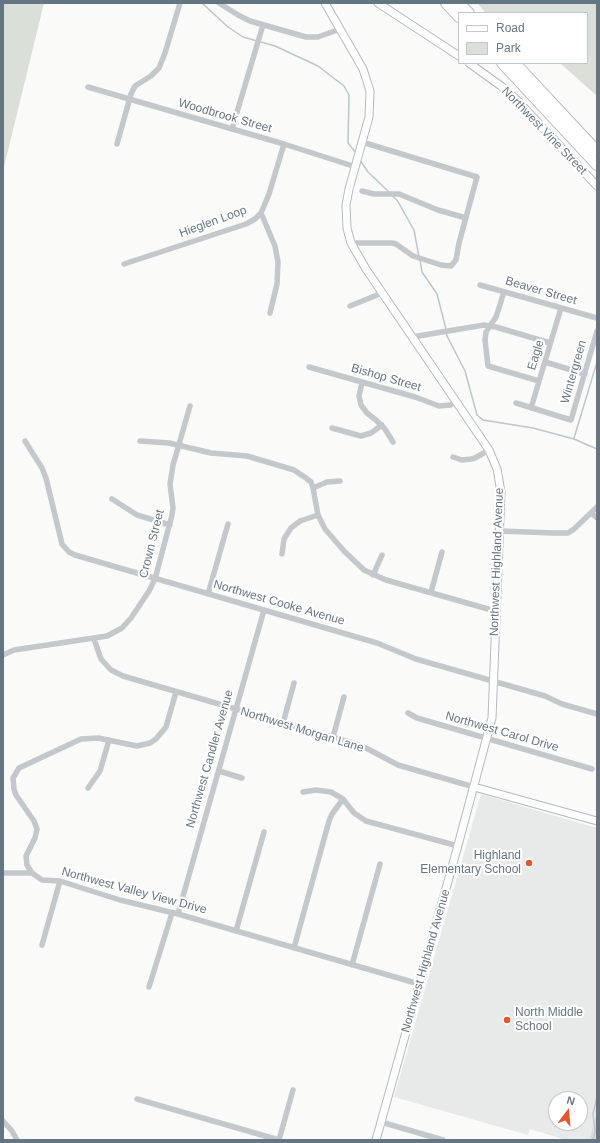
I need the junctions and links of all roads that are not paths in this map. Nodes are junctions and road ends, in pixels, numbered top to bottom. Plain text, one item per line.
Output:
1 (180, 3) edge
2 (219, 3) edge
3 (325, 3) edge
4 (378, 3) edge
5 (446, 3) edge
6 (459, 3) edge
7 (468, 12) edge
8 (458, 15) edge
9 (263, 25) junction
10 (340, 29) junction
11 (458, 55) edge
12 (470, 64) edge
13 (503, 64) edge
14 (516, 64) edge
15 (88, 87) dead end
16 (129, 99) junction
17 (232, 129) junction
18 (362, 142) junction
19 (117, 144) dead end
20 (284, 144) junction
21 (597, 151) edge
22 (597, 165) edge
23 (356, 167) junction
24 (597, 186) edge
25 (362, 191) dead end
26 (261, 213) junction
27 (466, 218) junction
28 (351, 243) junction
29 (124, 264) dead end
30 (480, 285) dead end
31 (504, 292) junction
32 (382, 293) junction
33 (350, 306) dead end
34 (561, 308) junction
35 (270, 313) dead end
36 (597, 318) edge
37 (490, 326) junction
38 (597, 331) edge
39 (412, 337) junction
40 (550, 343) junction
41 (545, 362) junction
42 (309, 367) dead end
43 (585, 374) junction
44 (539, 381) junction
45 (362, 383) junction
46 (456, 402) junction
47 (516, 403) dead end
48 (190, 406) dead end
49 (531, 408) junction
50 (382, 425) junction
51 (332, 428) dead end
52 (25, 441) dead end
53 (140, 441) dead end
54 (393, 442) dead end
55 (178, 445) junction
56 (489, 450) junction
57 (453, 457) dead end
58 (340, 480) dead end
59 (313, 488) junction
60 (112, 499) dead end
61 (597, 507) edge
62 (591, 512) junction
63 (318, 515) junction
64 (597, 518) edge
65 (228, 524) dead end
66 (170, 525) junction
67 (499, 531) junction
68 (442, 552) dead end
69 (282, 554) dead end
70 (382, 555) dead end
71 (373, 575) junction
72 (155, 579) junction
73 (431, 592) junction
74 (208, 594) junction
75 (264, 610) junction
76 (495, 611) junction
77 (94, 639) junction
78 (3, 655) edge
79 (494, 681) junction
80 (294, 683) dead end
81 (176, 692) junction
82 (344, 696) dead end
83 (236, 709) junction
84 (408, 713) dead end
85 (597, 714) edge
86 (283, 723) junction
87 (333, 737) junction
88 (487, 739) junction
89 (109, 740) junction
90 (592, 769) dead end
91 (219, 771) junction
92 (242, 778) dead end
93 (474, 786) junction
94 (88, 788) dead end
95 (304, 792) dead end
96 (343, 799) junction
97 (597, 821) edge
98 (264, 832) dead end
99 (458, 846) junction
100 (380, 864) dead end
101 (3, 873) edge
102 (32, 873) junction
103 (60, 881) junction
104 (175, 914) junction
105 (236, 931) junction
106 (42, 944) dead end
107 (294, 948) junction
108 (352, 964) junction
109 (419, 984) junction
110 (149, 987) dead end
111 (293, 1090) dead end
112 (137, 1099) dead end
113 (3, 1121) edge
114 (381, 1122) junction
115 (263, 1138) edge
116 (439, 1139) edge
117 (17, 1140) edge
118 (279, 1140) edge
119 (376, 1140) edge

1 - 16 street
2 - 9 street
3 - 10 main road, Northwest Highland Avenue
4 - 11 main road
5 - 8 highway
6 - 7 highway
9 - 10 street
9 - 17 street
10 - 18 main road, Northwest Highland Avenue
12 - 24 main road, Northwest Vine Street
13 - 22 highway
14 - 21 highway
15 - 16 street, Woodbrook Street
16 - 17 street, Woodbrook Street
16 - 19 street
17 - 20 street, Woodbrook Street
18 - 23 main road, Northwest Highland Avenue
18 - 27 street
20 - 23 street, Woodbrook Street
20 - 26 street, Hieglen Loop
23 - 28 main road, Northwest Highland Avenue
25 - 27 street
26 - 29 street, Hieglen Loop
26 - 35 street
27 - 28 street
28 - 32 main road, Northwest Highland Avenue
30 - 31 street, Beaver Street
31 - 34 street, Beaver Street
31 - 37 street
32 - 33 street
32 - 39 main road, Northwest Highland Avenue
34 - 36 street, Beaver Street
34 - 40 street, Eagle
37 - 39 street
37 - 40 street
37 - 44 street
38 - 43 street, Wintergreen
39 - 46 main road, Northwest Highland Avenue
40 - 41 street, Eagle
41 - 43 street
41 - 44 street, Eagle
42 - 45 street, Bishop Street
43 - 49 street, Wintergreen
44 - 49 street, Eagle
45 - 46 street, Bishop Street
45 - 50 street
46 - 56 main road, Northwest Highland Avenue
47 - 49 street
48 - 55 street, Crown Street
50 - 51 street
50 - 54 street
52 - 72 street, Northwest Cooke Avenue
53 - 55 street
55 - 59 street
55 - 66 street, Crown Street
56 - 57 street
56 - 67 main road, Northwest Highland Avenue
58 - 59 street
59 - 63 street
60 - 66 street
61 - 62 street
62 - 64 street
62 - 67 street
63 - 69 street
63 - 71 street
65 - 74 street
66 - 72 street, Crown Street
67 - 76 main road, Northwest Highland Avenue
68 - 73 street
70 - 71 street
71 - 73 street
72 - 74 street, Northwest Cooke Avenue
72 - 77 street, Crown Street
73 - 76 street
74 - 75 street, Northwest Cooke Avenue
75 - 79 street, Northwest Cooke Avenue
75 - 83 street, Northwest Candler Avenue
76 - 79 main road, Northwest Highland Avenue
77 - 78 street, Crown Street
77 - 81 street, Northwest Morgan Lane
79 - 85 street, Northwest Cooke Avenue
79 - 88 main road, Northwest Highland Avenue
80 - 86 street
81 - 83 street, Northwest Morgan Lane
81 - 89 street
82 - 87 street
83 - 86 street, Northwest Morgan Lane
83 - 91 street, Northwest Candler Avenue
84 - 88 street, Northwest Carol Drive
86 - 87 street, Northwest Morgan Lane
87 - 93 street, Northwest Morgan Lane
88 - 90 street, Northwest Carol Drive
88 - 93 main road, Northwest Highland Avenue
89 - 94 street
89 - 102 street
91 - 92 street
91 - 104 street, Northwest Candler Avenue
93 - 97 main road, Northwest Morgan Lane
93 - 99 main road, Northwest Highland Avenue
95 - 96 street
96 - 99 street
96 - 107 street
98 - 105 street
99 - 109 main road, Northwest Highland Avenue
100 - 108 street
101 - 102 street
102 - 103 street, Northwest Valley View Drive
103 - 104 street, Northwest Valley View Drive
103 - 106 street
104 - 105 street, Northwest Valley View Drive
104 - 110 street, Northwest Candler Avenue
105 - 107 street, Northwest Valley View Drive
107 - 108 street, Northwest Valley View Drive
108 - 109 street, Northwest Valley View Drive
109 - 114 main road, Northwest Highland Avenue
111 - 118 street
112 - 115 street
113 - 117 street
114 - 116 street
114 - 119 main road, Northwest Highland Avenue
115 - 118 street

